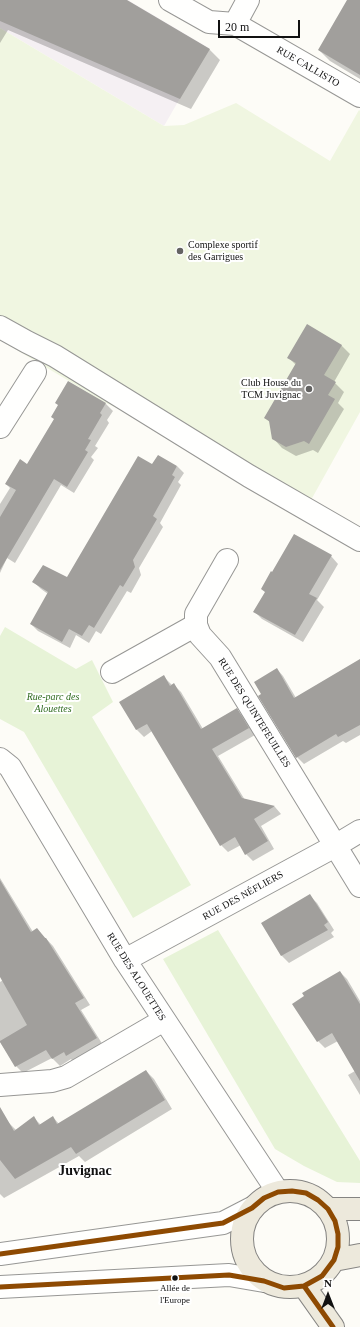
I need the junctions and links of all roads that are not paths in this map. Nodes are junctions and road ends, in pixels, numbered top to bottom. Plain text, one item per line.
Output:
1 (170, 0) edge
2 (248, 0) edge
3 (235, 24) junction
4 (360, 96) edge
5 (0, 327) edge
6 (35, 372) dead end
7 (0, 427) edge
8 (360, 540) edge
9 (228, 560) dead end
10 (196, 625) junction
11 (112, 672) dead end
12 (0, 759) edge
13 (360, 831) edge
14 (335, 846) junction
15 (360, 886) edge
16 (125, 960) junction
17 (164, 1020) junction
18 (0, 1085) edge
19 (278, 1192) junction
20 (252, 1208) junction
21 (328, 1209) junction
22 (360, 1209) edge
23 (0, 1254) edge
24 (360, 1255) edge
25 (334, 1260) junction
26 (264, 1281) junction
27 (304, 1286) junction
28 (0, 1287) edge
29 (333, 1327) edge

1 - 3 street, RUE CALLISTO
2 - 3 street
3 - 4 street, RUE CALLISTO
5 - 8 street
6 - 7 street
9 - 10 street
10 - 11 street
10 - 14 street, RUE DES QUINTEFEUILLES
12 - 16 street, RUE DES ALOUETTES
13 - 14 street, RUE DES NÉFLIERS
14 - 15 street, RUE DES QUINTEFEUILLES
14 - 16 street, RUE DES NÉFLIERS
16 - 17 street, RUE DES ALOUETTES
17 - 18 street
17 - 19 street, RUE DES ALOUETTES
19 - 20 main road
19 - 21 main road
20 - 23 street
20 - 26 main road
21 - 22 main road
21 - 25 main road
24 - 25 main road
25 - 27 main road
26 - 27 main road
26 - 28 street
27 - 29 main road

